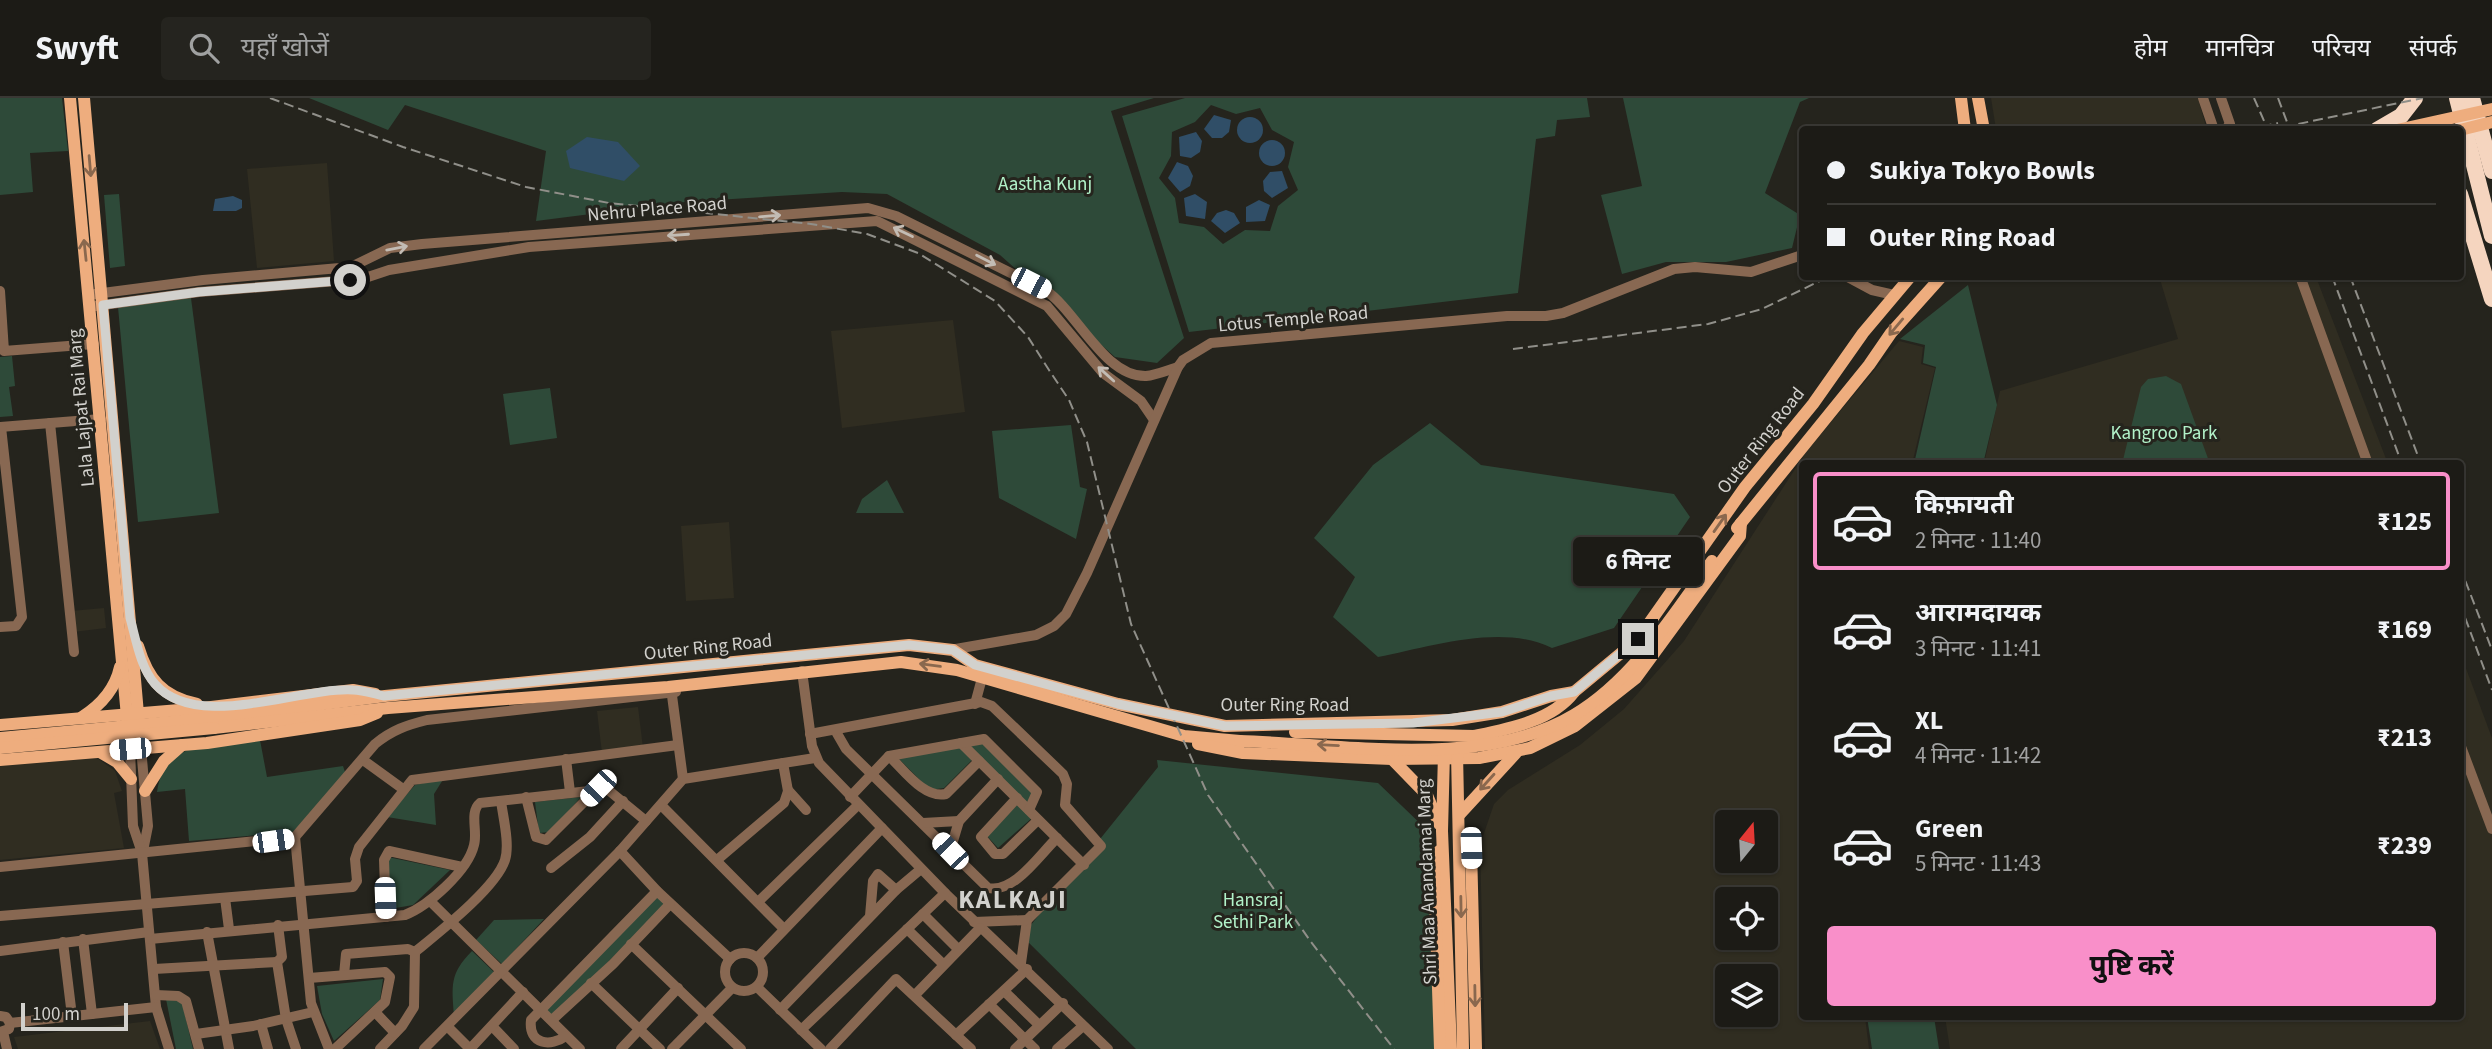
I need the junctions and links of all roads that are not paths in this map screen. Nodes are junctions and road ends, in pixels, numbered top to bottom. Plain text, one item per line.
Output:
1 (70, 98) edge
2 (84, 98) edge
3 (1961, 98) edge
4 (1978, 98) edge
5 (2203, 98) edge
6 (2221, 98) edge
7 (2415, 98) edge
8 (2457, 98) edge
9 (2472, 98) edge
10 (2492, 108) edge
11 (2492, 122) edge
12 (1964, 126) edge
13 (1983, 126) edge
14 (2213, 126) edge
15 (2228, 126) edge
16 (2384, 126) edge
17 (2414, 126) edge
18 (2464, 129) edge
19 (2492, 171) edge
20 (2464, 207) edge
21 (2492, 236) edge
22 (1799, 256) edge
23 (1853, 280) edge
24 (1907, 280) edge
25 (1938, 280) edge
26 (2301, 280) edge
27 (0, 291) edge
28 (1894, 295) junction
29 (2492, 299) edge
30 (96, 300) junction
31 (94, 344) junction
32 (2, 351) edge
33 (1178, 367) junction
34 (101, 419) junction
35 (1154, 420) junction
36 (50, 423) junction
37 (0, 427) edge
38 (2367, 460) edge
39 (5, 508) edge
40 (1741, 523) junction
41 (130, 618) junction
42 (0, 627) edge
43 (950, 650) junction
44 (74, 652) dead end
45 (121, 660) junction
46 (802, 674) junction
47 (982, 678) junction
48 (671, 690) junction
49 (1574, 692) junction
50 (386, 702) junction
51 (975, 704) junction
52 (352, 706) junction
53 (207, 707) junction
54 (133, 714) junction
55 (80, 719) junction
56 (38, 721) junction
57 (1521, 724) junction
58 (0, 725) edge
59 (1225, 726) junction
60 (835, 730) junction
61 (1354, 733) junction
62 (810, 734) junction
63 (1184, 736) junction
64 (1451, 736) junction
65 (0, 738) edge
66 (207, 743) junction
67 (961, 743) junction
68 (182, 745) junction
69 (678, 745) junction
70 (0, 748) edge
71 (1530, 748) junction
72 (136, 749) junction
73 (100, 752) junction
74 (1517, 753) junction
75 (889, 755) junction
76 (2464, 755) edge
77 (39, 756) junction
78 (1346, 757) junction
79 (815, 758) junction
80 (566, 759) junction
81 (1392, 759) junction
82 (1441, 759) junction
83 (1459, 759) junction
84 (363, 760) junction
85 (0, 761) edge
86 (979, 761) junction
87 (783, 762) junction
88 (872, 773) junction
89 (131, 779) junction
90 (683, 779) junction
91 (998, 779) junction
92 (598, 788) junction
93 (403, 789) junction
94 (788, 790) junction
95 (145, 791) junction
96 (570, 792) junction
97 (526, 797) junction
98 (1017, 799) junction
99 (501, 800) junction
100 (623, 801) junction
101 (854, 801) junction
102 (661, 805) junction
103 (806, 810) dead end
104 (1029, 810) junction
105 (1460, 814) junction
106 (1038, 820) junction
107 (646, 821) junction
108 (959, 821) junction
109 (923, 823) junction
110 (882, 828) junction
111 (2492, 829) edge
112 (1460, 835) junction
113 (1442, 837) junction
114 (295, 838) junction
115 (1056, 838) junction
116 (896, 843) junction
117 (863, 848) junction
118 (620, 851) junction
119 (950, 851) junction
120 (142, 853) junction
121 (717, 860) junction
122 (1084, 865) junction
123 (0, 867) edge
124 (462, 867) junction
125 (551, 868) dead end
126 (921, 869) junction
127 (896, 890) junction
128 (302, 891) junction
129 (657, 891) junction
130 (945, 892) junction
131 (225, 898) junction
132 (430, 901) junction
133 (759, 901) junction
134 (147, 904) junction
135 (670, 904) junction
136 (923, 914) junction
137 (0, 916) edge
138 (870, 916) junction
139 (386, 917) junction
140 (1027, 920) junction
141 (451, 922) junction
142 (305, 923) junction
143 (278, 925) junction
144 (977, 925) junction
145 (229, 929) junction
146 (784, 929) junction
147 (907, 929) junction
148 (207, 932) junction
149 (150, 935) junction
150 (83, 939) junction
151 (63, 942) junction
152 (631, 944) junction
153 (958, 950) junction
154 (0, 951) edge
155 (415, 952) junction
156 (757, 958) junction
157 (730, 959) junction
158 (278, 962) junction
159 (943, 964) junction
160 (1024, 966) junction
161 (212, 967) junction
162 (154, 969) junction
163 (502, 971) junction
164 (344, 975) junction
165 (309, 978) junction
166 (591, 983) junction
167 (757, 987) junction
168 (678, 988) junction
169 (732, 988) junction
170 (1004, 991) junction
171 (523, 992) junction
172 (915, 995) junction
173 (156, 1001) junction
174 (1063, 1003) junction
175 (989, 1004) junction
176 (541, 1010) junction
177 (780, 1010) junction
178 (313, 1012) junction
179 (375, 1013) junction
180 (92, 1014) junction
181 (707, 1015) junction
182 (72, 1016) junction
183 (286, 1018) junction
184 (552, 1020) junction
185 (2, 1022) edge
186 (1038, 1024) junction
187 (257, 1025) junction
188 (1083, 1026) junction
189 (448, 1027) junction
190 (492, 1027) junction
191 (641, 1029) junction
192 (801, 1030) junction
193 (224, 1031) junction
194 (196, 1034) junction
195 (956, 1035) junction
196 (566, 1036) junction
197 (392, 1037) junction
198 (1024, 1039) junction
199 (1102, 1047) edge
200 (738, 1048) edge
201 (7, 1049) edge
202 (169, 1049) edge
203 (198, 1049) edge
204 (229, 1049) edge
205 (261, 1049) edge
206 (268, 1049) edge
207 (296, 1049) edge
208 (329, 1049) edge
209 (335, 1049) edge
210 (380, 1049) edge
211 (397, 1049) edge
212 (424, 1049) edge
213 (470, 1049) edge
214 (513, 1049) edge
215 (580, 1049) edge
216 (621, 1049) edge
217 (660, 1049) edge
218 (672, 1049) edge
219 (821, 1049) edge
220 (830, 1049) edge
221 (971, 1049) edge
222 (1015, 1049) edge
223 (1035, 1049) edge
224 (1057, 1049) edge
225 (1440, 1049) edge
226 (1451, 1049) edge
227 (1463, 1049) edge
228 (1476, 1049) edge

30 -> 1 main road, Lala Lajpat Rai Marg
2 -> 30 main road, Lala Lajpat Rai Marg
3 - 12 main road
4 - 13 main road
5 - 14 street
6 - 15 street
7 - 16 highway
8 - 21 highway
9 - 19 highway
10 - 17 main road, bridge
11 - 18 main road, bridge
20 - 29 highway
22 - 33 street, Lotus Temple Road
23 - 28 street
24 - 28 main road, Outer Ring Road
25 -> 40 main road, Outer Ring Road
26 - 38 street
27 - 32 street
49 -> 28 main road, Outer Ring Road
30 - 31 main road, Lala Lajpat Rai Marg
30 -> 33 street, Nehru Place Road
35 -> 30 street, Nehru Place Road
30 - 41 main road, Lala Lajpat Rai Marg
31 - 32 street
31 - 34 main road, Lala Lajpat Rai Marg
33 - 35 street, Lotus Temple Road
34 - 36 street
34 - 45 main road, Lala Lajpat Rai Marg
35 - 43 street, Lotus Temple Road
36 - 37 street
36 - 44 street
37 - 39 street
39 - 42 street
40 -> 63 main road, bridge
40 - 71 main road
41 - 53 main road
41 - 54 main road, Lala Lajpat Rai Marg
43 - 50 main road, Outer Ring Road
43 - 59 main road, Outer Ring Road
45 - 54 main road, Lala Lajpat Rai Marg
45 - 55 main road
47 -> 46 main road, Outer Ring Road
46 - 48 main road, Outer Ring Road
46 - 62 street
47 - 51 street
47 - 63 main road, Outer Ring Road
48 - 50 main road, Outer Ring Road
48 - 69 street
48 - 84 street
49 - 57 main road
49 - 59 main road, Outer Ring Road
50 - 52 main road
50 - 53 main road
50 - 66 main road
51 - 60 street
51 - 122 street
52 - 65 main road, bridge
52 - 70 main road, bridge
53 - 54 main road
53 - 66 main road
54 - 55 main road
54 - 72 main road
55 - 56 main road
56 - 58 main road
56 - 77 main road
57 - 64 main road
57 - 71 main road
59 - 61 main road
60 - 62 street
60 - 88 street
61 - 64 main road
61 - 78 main road
62 - 79 street
63 - 78 main road
64 - 82 main road, Shri Maa Anandamai Marg
64 - 83 main road, Shri Maa Anandamai Marg
66 - 68 main road
67 - 75 street
67 - 86 street
67 - 104 street
68 - 72 main road
68 - 95 main road
69 - 80 street
69 - 90 street
71 - 74 main road
72 - 73 main road
72 - 89 street
72 - 95 street
73 - 77 main road
73 - 89 main road
74 - 83 main road
74 -> 105 main road
75 - 86 street
75 - 88 street
76 - 111 street
77 - 85 main road
78 - 81 main road
79 - 87 street
79 - 101 street
80 - 93 street
80 - 96 street
81 - 82 main road
81 - 113 main road
82 - 83 main road
82 - 113 main road, Shri Maa Anandamai Marg
83 - 105 main road, Shri Maa Anandamai Marg
84 - 93 street
84 - 114 street
86 - 91 street
87 - 90 street
87 - 94 street
88 - 101 street
88 - 109 street
89 - 120 street
90 - 102 street
91 - 98 street
91 - 108 street
92 - 96 street
92 - 97 street
92 - 100 street
93 - 128 street
94 - 103 street
94 - 121 street
95 - 120 street
96 - 97 street
97 - 99 street
98 - 104 street
98 - 106 street
99 - 124 street
99 - 141 street
100 - 107 street
100 - 125 street
101 - 110 street
101 - 133 street
102 - 107 street
102 - 121 street
104 - 106 street
105 - 112 main road, Shri Maa Anandamai Marg
106 - 115 street
107 - 118 street
108 - 109 street
108 - 119 street
109 - 119 street
110 - 116 street
110 - 117 street
112 -> 227 main road, Shri Maa Anandamai Marg
112 -> 228 main road
113 - 225 main road
113 - 226 main road, Shri Maa Anandamai Marg
114 - 120 street
114 - 128 street
115 - 119 street
115 - 122 street
116 - 117 street
116 - 126 street
117 - 146 street
118 - 129 street
118 - 163 street
120 - 123 street
120 - 134 street
121 - 133 street
122 - 140 street
124 - 132 street
124 - 139 street
126 - 127 street
126 - 130 street
127 - 138 street
127 - 138 street
128 - 131 street
128 - 142 street
129 - 135 street
129 - 176 street
130 - 136 street
130 - 144 street
131 - 134 street
131 - 145 street
132 - 139 street
132 - 141 street
133 - 146 street
134 - 137 street
134 - 149 street
135 - 152 street
135 - 157 street
136 - 147 street
136 - 153 street
138 - 177 street
139 - 142 street
140 - 144 street
140 - 160 street
141 - 155 street
141 - 163 street
142 - 143 street
142 - 165 street
143 - 145 street
143 - 158 street
144 - 153 street
144 - 160 street
145 - 148 street
146 - 156 street
147 - 159 street
147 - 192 street
148 - 149 street
148 - 161 street
149 - 150 street
149 - 162 street
150 - 151 street
150 - 180 street
151 - 154 street
151 - 182 street
152 - 166 street
152 - 168 street
153 - 159 street
155 - 164 street
155 - 197 street
156 - 157 street
156 - 167 street
157 - 169 street
158 - 161 street
158 - 183 street
159 - 172 street
160 - 170 street
160 - 174 street
161 - 162 street
161 - 193 street
162 - 173 street
163 - 171 street
163 - 189 street
164 - 165 street
164 - 179 street
165 - 178 street
166 - 184 street
166 - 191 street
167 - 169 street
167 - 177 street
168 - 181 street
168 - 191 street
169 - 181 street
170 - 175 street
170 - 186 street
171 - 176 street
171 - 190 street
172 - 195 street
172 - 220 street
173 - 180 street
173 - 194 street
173 - 202 street
174 - 186 street
174 - 188 street
175 - 195 street
175 - 198 street
176 - 184 street
176 - 196 street
177 - 192 street
178 - 183 street
178 - 208 street
179 - 197 street
179 - 209 street
180 - 182 street
181 - 200 street
181 - 218 street
182 - 185 street
183 - 187 street
183 - 207 street
184 - 196 street
185 - 201 street
186 - 198 street
187 - 193 street
187 - 205 street
187 - 206 street
188 - 199 street
188 - 224 street
189 - 212 street
189 - 213 street
190 - 213 street
190 - 214 street
191 - 216 street
191 - 217 street
192 - 219 street
193 - 194 street
193 - 204 street
194 - 203 street
195 - 221 street
196 - 215 street
197 - 210 street
197 - 211 street
198 - 222 street
198 - 223 street

